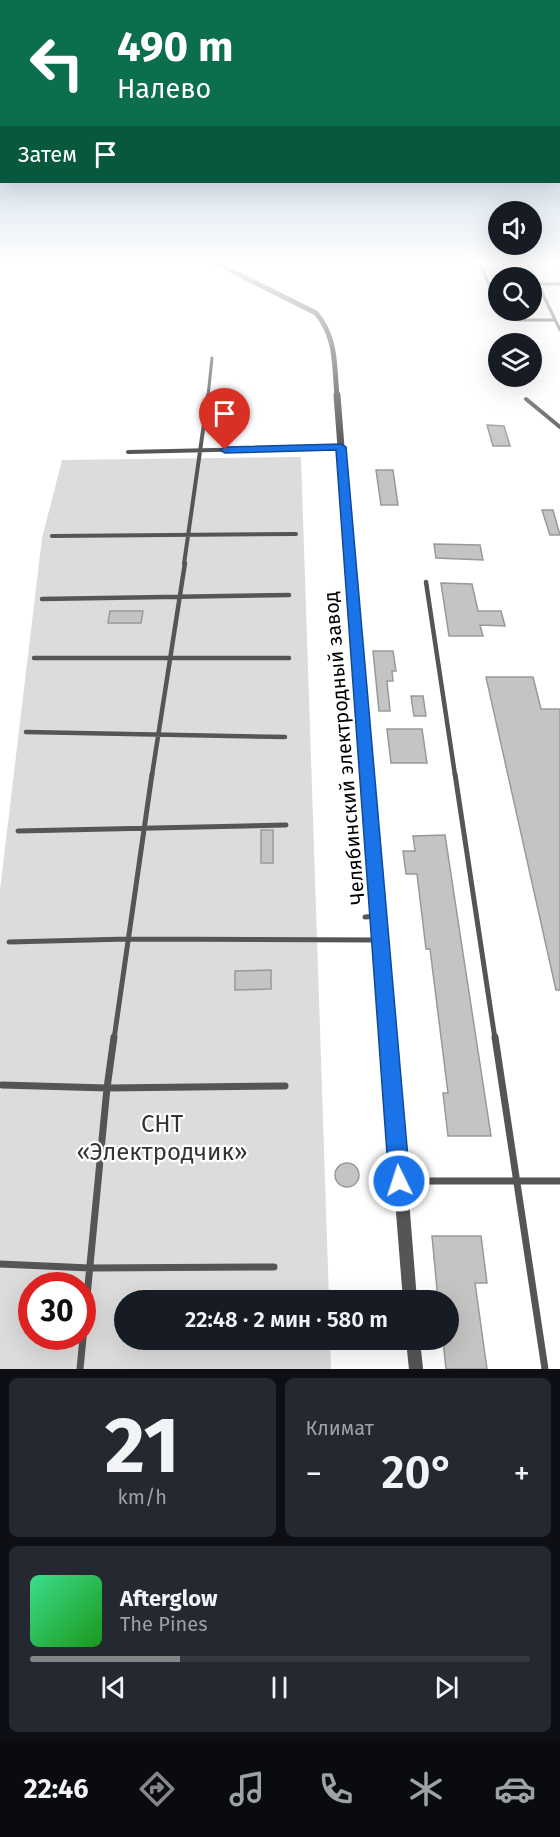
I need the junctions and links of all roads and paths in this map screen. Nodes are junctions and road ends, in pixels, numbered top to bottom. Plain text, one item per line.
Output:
1 (326, 325) edge
2 (212, 358) dead end
3 (526, 399) dead end
4 (560, 427) edge
5 (341, 447) junction
6 (202, 450) junction
7 (128, 452) dead end
8 (296, 534) dead end
9 (52, 536) dead end
10 (188, 536) junction
11 (426, 582) dead end
12 (179, 595) junction
13 (289, 595) dead end
14 (42, 599) dead end
15 (34, 658) dead end
16 (171, 658) junction
17 (289, 658) dead end
18 (26, 732) dead end
19 (159, 734) junction
20 (285, 737) dead end
21 (286, 825) dead end
22 (144, 827) junction
23 (18, 831) dead end
24 (379, 916) junction
25 (365, 917) dead end
26 (128, 939) junction
27 (381, 940) junction
28 (9, 942) dead end
29 (3, 1085) dead end
30 (285, 1086) dead end
31 (107, 1088) junction
32 (399, 1181) junction
33 (518, 1181) junction
34 (560, 1181) edge
35 (0, 1264) edge
36 (274, 1267) dead end
37 (90, 1268) junction
38 (409, 1290) edge
39 (414, 1350) edge
40 (80, 1369) edge
41 (416, 1369) edge
42 (545, 1369) edge

1 - 5 street, Челябинский электродный завод
2 - 6 lane
3 - 4 lane
5 - 6 lane
5 - 24 street, Челябинский электродный завод
6 - 7 lane
6 - 10 lane
8 - 10 lane
9 - 10 lane
10 - 12 lane
11 - 33 lane
12 - 13 lane
12 - 14 lane
12 - 16 lane
15 - 16 lane
16 - 17 lane
16 - 19 lane
18 - 19 lane
19 - 20 lane
19 - 22 lane
21 - 22 lane
22 - 23 lane
22 - 26 lane
24 - 25 lane
24 - 27 street, Челябинский электродный завод
26 - 27 lane
26 - 28 lane
26 - 31 lane
27 - 32 street, Челябинский электродный завод
29 - 31 lane
30 - 31 lane
31 - 37 lane
32 - 33 lane
32 - 38 street, Челябинский электродный завод
33 - 34 lane
33 - 42 lane
35 - 37 lane
36 - 37 lane
37 - 40 lane
39 - 41 street

